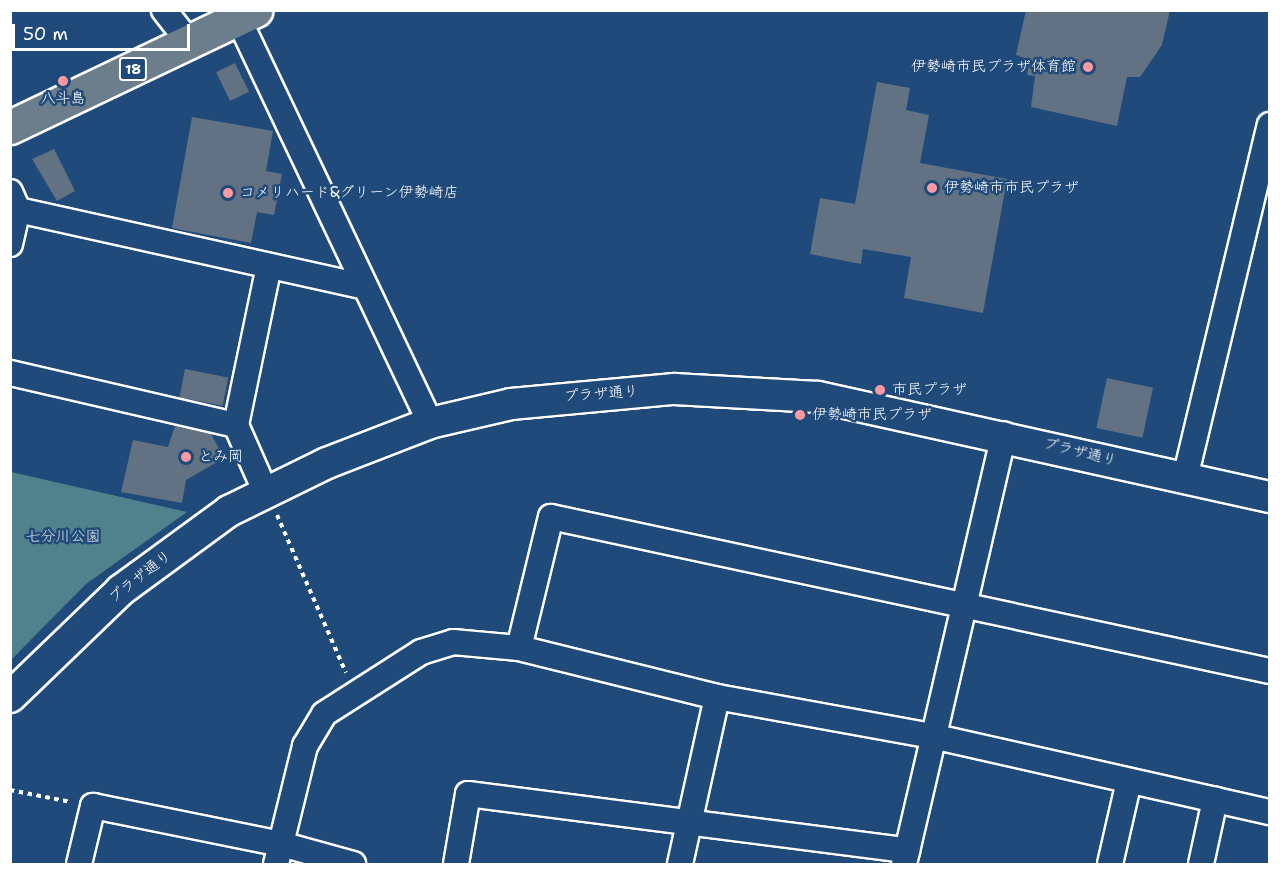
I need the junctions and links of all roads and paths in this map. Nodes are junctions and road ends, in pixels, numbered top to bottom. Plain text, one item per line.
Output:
1 (164, 10) edge
2 (247, 14) edge
3 (189, 42) junction
4 (1269, 125) edge
5 (10, 127) edge
6 (14, 201) edge
7 (10, 244) edge
8 (269, 266) junction
9 (365, 287) junction
10 (10, 373) edge
11 (430, 423) junction
12 (236, 425) junction
13 (1004, 434) junction
14 (1185, 478) junction
15 (266, 493) junction
16 (1269, 497) edge
17 (963, 607) junction
18 (519, 648) junction
19 (1269, 671) edge
20 (354, 694) junction
21 (10, 697) edge
22 (717, 697) junction
23 (932, 736) junction
24 (1129, 781) junction
25 (10, 790) edge
26 (1215, 800) junction
27 (93, 806) junction
28 (1269, 812) edge
29 (689, 820) junction
30 (278, 854) edge
31 (905, 857) edge
32 (79, 864) edge
33 (353, 864) edge
34 (456, 864) edge
35 (680, 864) edge
36 (1110, 864) edge
37 (1202, 864) edge

1 - 3 street
2 - 3 main road, 18
2 - 9 street
3 - 5 main road, 18
4 - 14 street
6 - 7 street
6 - 8 street
8 - 9 street
8 - 12 street
9 - 11 street
10 - 12 street
11 - 13 street, プラザ通り
11 - 15 street, プラザ通り
12 - 15 street
13 - 14 street, プラザ通り
13 - 17 street
14 - 16 street, プラザ通り
15 - 20 path
15 - 21 street, プラザ通り
17 - 18 street
17 - 19 street
17 - 23 street
18 - 20 street
18 - 22 street
20 - 30 street
22 - 23 street
22 - 29 street
23 - 24 street
23 - 31 street
24 - 26 street
24 - 36 street
25 - 27 path
26 - 28 street
26 - 37 street
27 - 30 street
27 - 32 street
29 - 31 street
29 - 34 street
29 - 35 street
30 - 33 street

